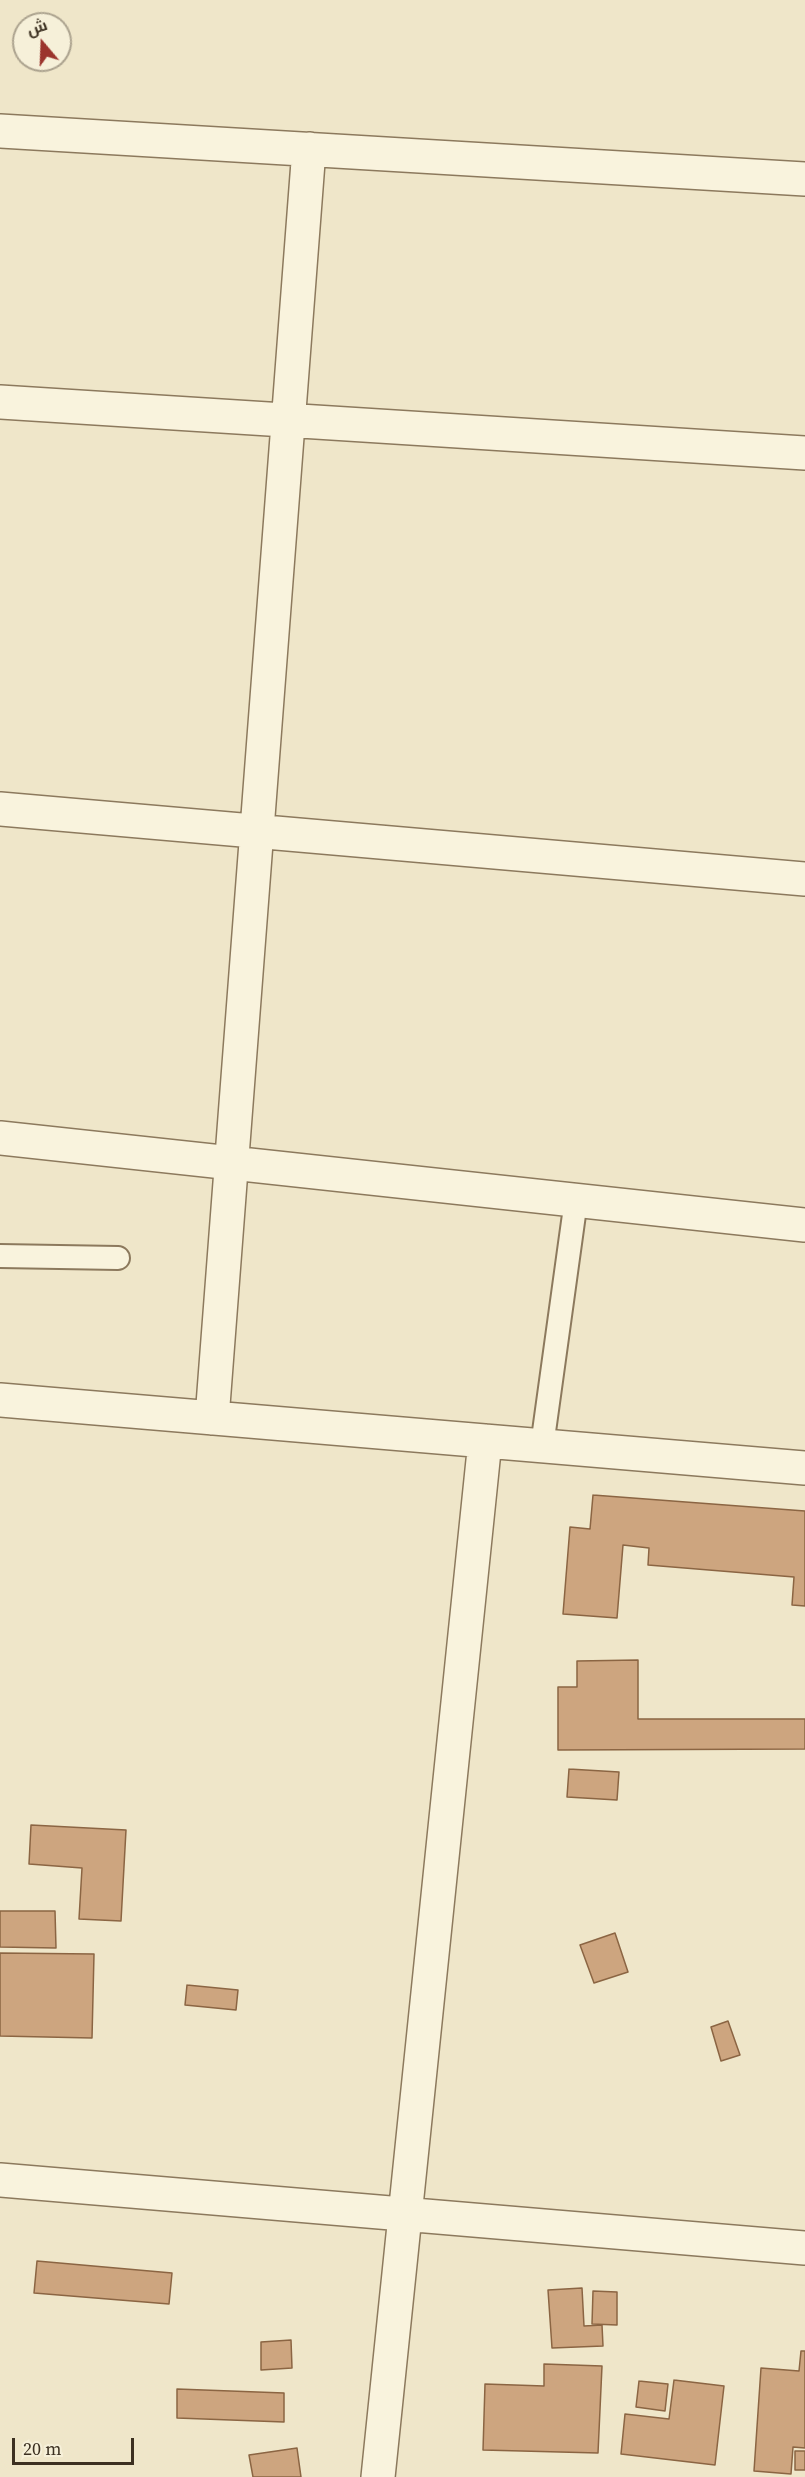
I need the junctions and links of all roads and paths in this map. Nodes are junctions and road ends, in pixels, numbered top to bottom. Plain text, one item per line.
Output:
1 (0, 131) edge
2 (309, 149) junction
3 (805, 179) edge
4 (0, 402) edge
5 (288, 420) junction
6 (805, 453) edge
7 (0, 809) edge
8 (257, 831) junction
9 (805, 879) edge
10 (0, 1138) edge
11 (232, 1163) junction
12 (576, 1200) junction
13 (805, 1225) edge
14 (0, 1256) edge
15 (118, 1258) dead end
16 (0, 1400) edge
17 (212, 1418) junction
18 (485, 1441) junction
19 (542, 1446) junction
20 (805, 1468) edge
21 (0, 2180) edge
22 (406, 2214) junction
23 (805, 2248) edge
24 (378, 2477) edge

1 - 2 street
2 - 3 street
2 - 5 street
4 - 5 street
5 - 6 street
5 - 8 street
7 - 8 street
8 - 9 street
8 - 11 street
10 - 11 street
11 - 12 street
11 - 17 street
12 - 13 street
12 - 19 lane
14 - 15 lane
16 - 17 street
17 - 18 street
18 - 19 street
18 - 22 street
19 - 20 street
21 - 22 street
22 - 23 street
22 - 24 street

